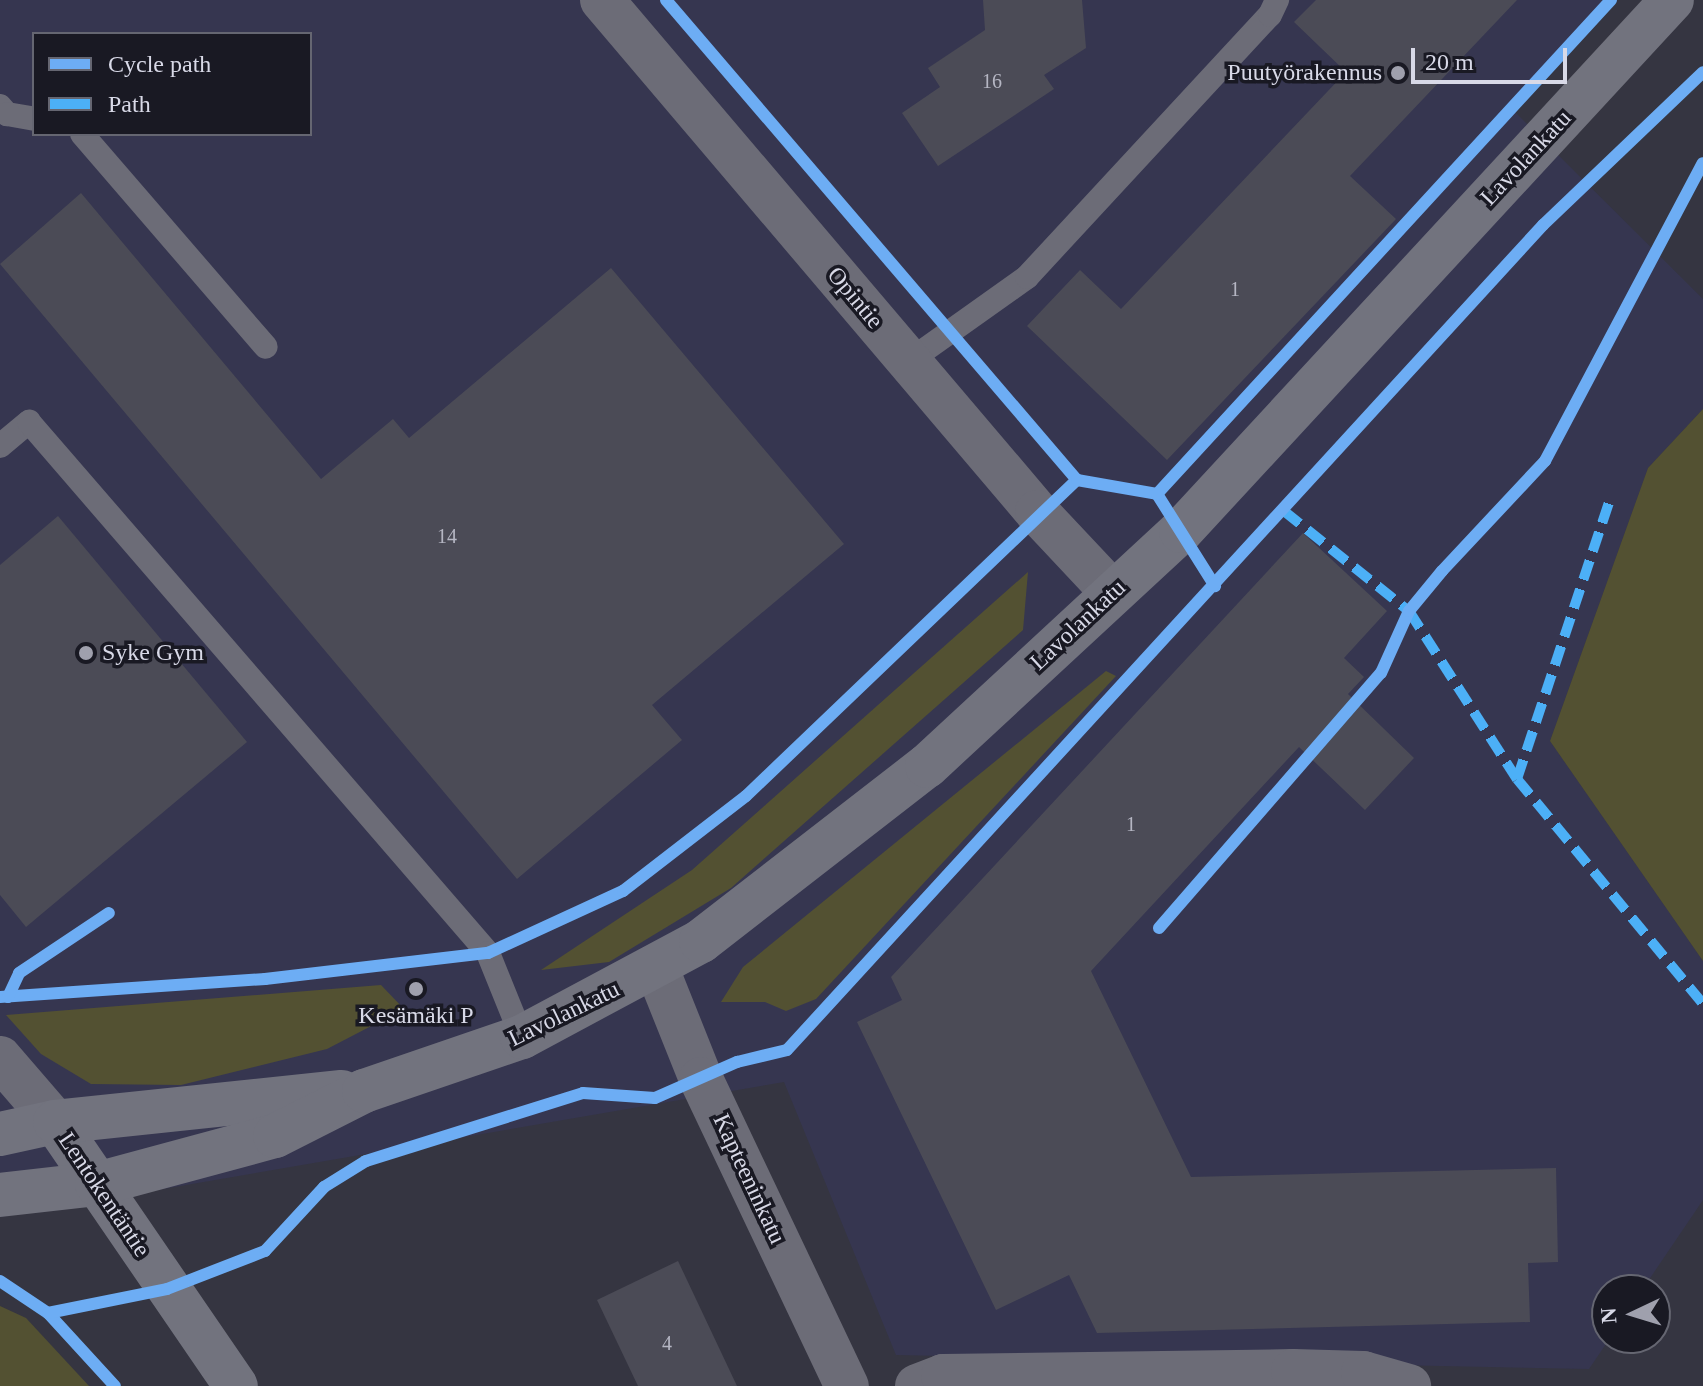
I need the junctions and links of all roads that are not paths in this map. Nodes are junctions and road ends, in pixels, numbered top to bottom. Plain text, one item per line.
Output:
1 (602, 0) edge
2 (1277, 0) edge
3 (1672, 0) edge
4 (0, 106) edge
5 (32, 119) edge
6 (84, 136) edge
7 (266, 347) dead end
8 (909, 361) junction
9 (0, 446) edge
10 (1113, 593) junction
11 (657, 969) junction
12 (522, 1037) junction
13 (0, 1058) edge
14 (364, 1091) junction
15 (55, 1122) junction
16 (0, 1134) edge
17 (97, 1184) junction
18 (0, 1195) edge
19 (236, 1386) edge
20 (847, 1386) edge
21 (917, 1386) edge
22 (1409, 1386) edge

1 - 8 street, Opintie
2 - 8 lane
3 - 10 main road, Lavolankatu
4 - 5 lane
6 - 7 lane
8 - 10 street, Opintie
9 - 12 lane
10 - 11 main road, Lavolankatu
11 - 12 main road, Lavolankatu
11 - 20 street, Kapteeninkatu
12 - 14 main road, Lavolankatu
13 - 15 street
14 - 15 main road, Lavolankatu
14 - 17 main road, Lavolankatu
15 - 16 main road, Lavolankatu
15 - 17 main road, Lentokentäntie
17 - 18 main road, Lavolankatu
17 - 19 main road, Lentokentäntie
21 - 22 street

